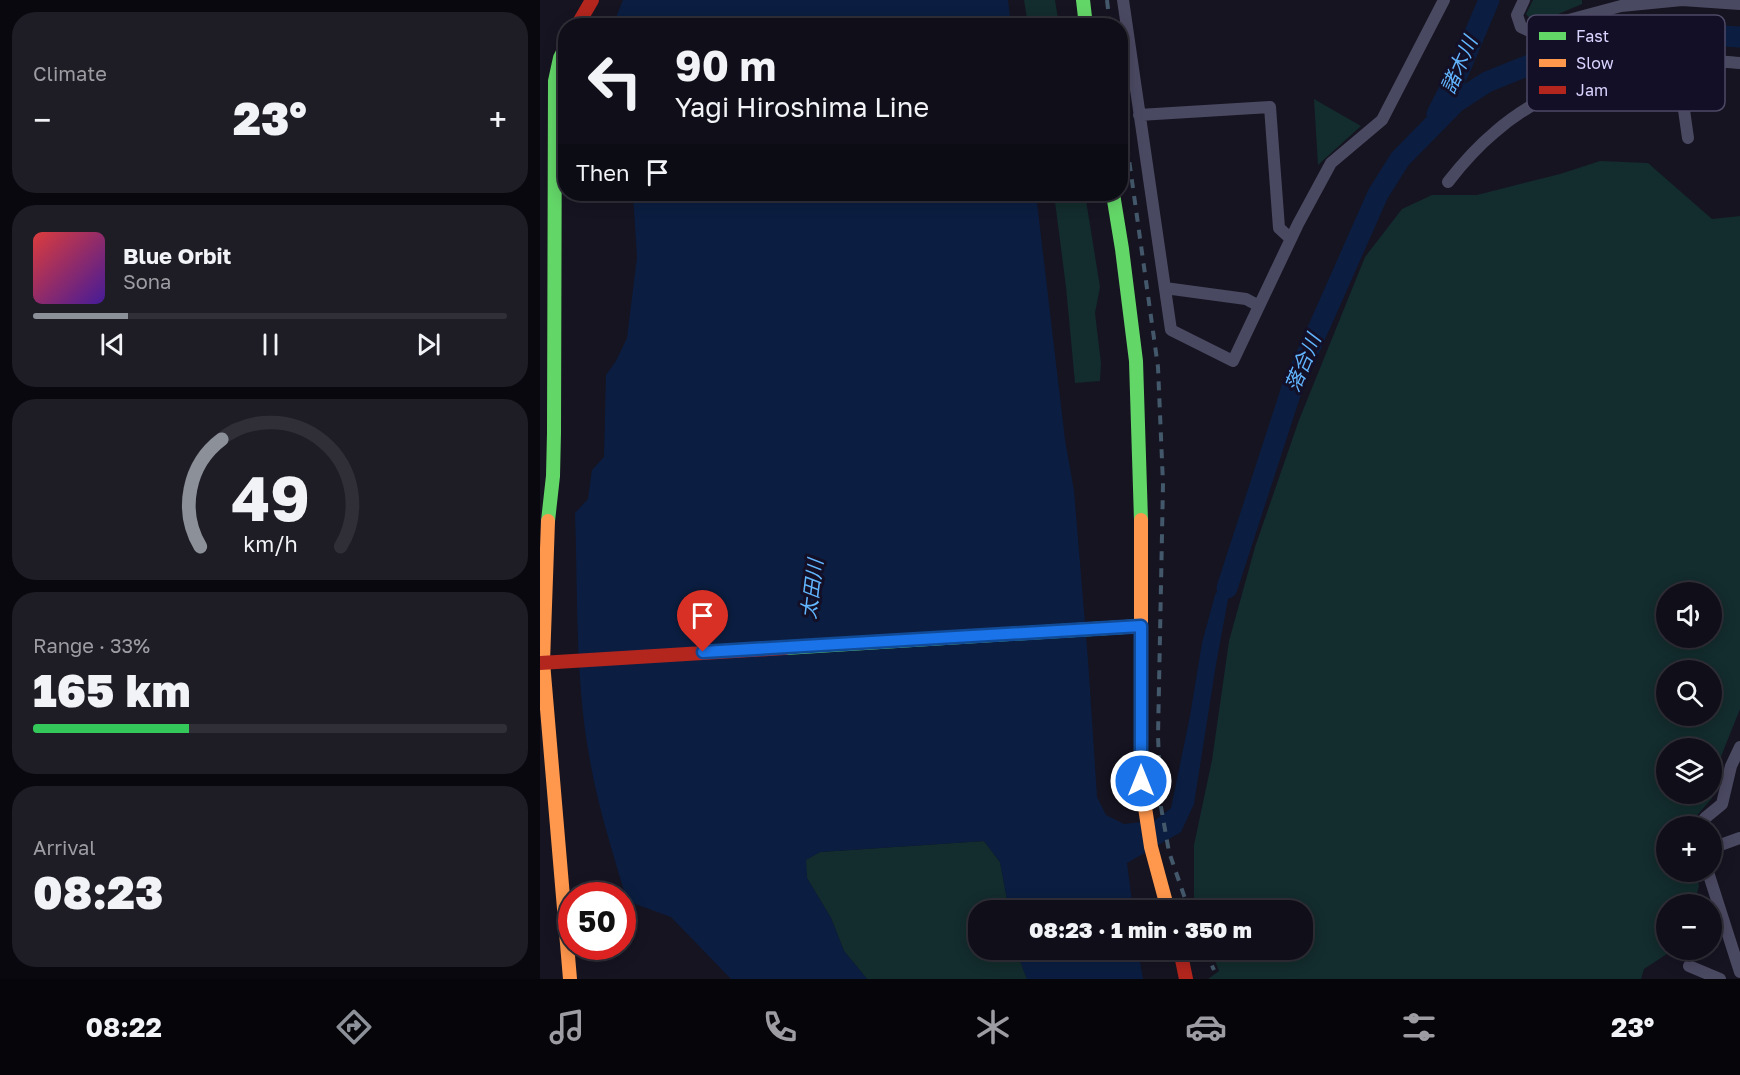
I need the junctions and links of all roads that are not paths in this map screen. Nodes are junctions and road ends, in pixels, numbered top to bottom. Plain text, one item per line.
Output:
1 (592, 0) edge
2 (1083, 0) edge
3 (1122, 0) edge
4 (1443, 0) edge
5 (1524, 0) edge
6 (1740, 4) edge
7 (1588, 15) edge
8 (582, 18) edge
9 (1085, 18) edge
10 (1125, 18) edge
11 (1527, 30) edge
12 (1128, 41) edge
13 (1725, 63) edge
14 (1740, 63) edge
15 (558, 67) edge
16 (1527, 108) edge
17 (1684, 111) edge
18 (1139, 115) junction
19 (1688, 138) dead end
20 (1448, 182) dead end
21 (1114, 201) edge
22 (1291, 239) junction
23 (1165, 288) junction
24 (1259, 306) junction
25 (1141, 626) junction
26 (542, 662) edge
27 (1740, 747) edge
28 (1707, 816) edge
29 (1740, 838) edge
30 (1722, 844) edge
31 (1711, 882) edge
32 (1165, 900) edge
33 (1182, 960) edge
34 (1689, 966) dead end
35 (1740, 972) edge
36 (570, 979) edge
37 (1186, 979) edge
38 (1720, 979) edge

1 - 8 street
2 - 9 street
3 - 10 street
4 - 22 street
5 - 11 street
6 - 7 street
12 - 18 street
13 - 14 street
15 - 26 street
16 - 20 street
17 - 19 street
18 - 22 street
18 - 23 street
21 - 25 street
22 - 24 street
23 - 24 street
23 - 24 street
25 - 26 street
25 - 32 street
26 - 36 street
27 - 28 street
29 - 30 street
31 - 35 street
33 - 37 street
34 - 38 street

